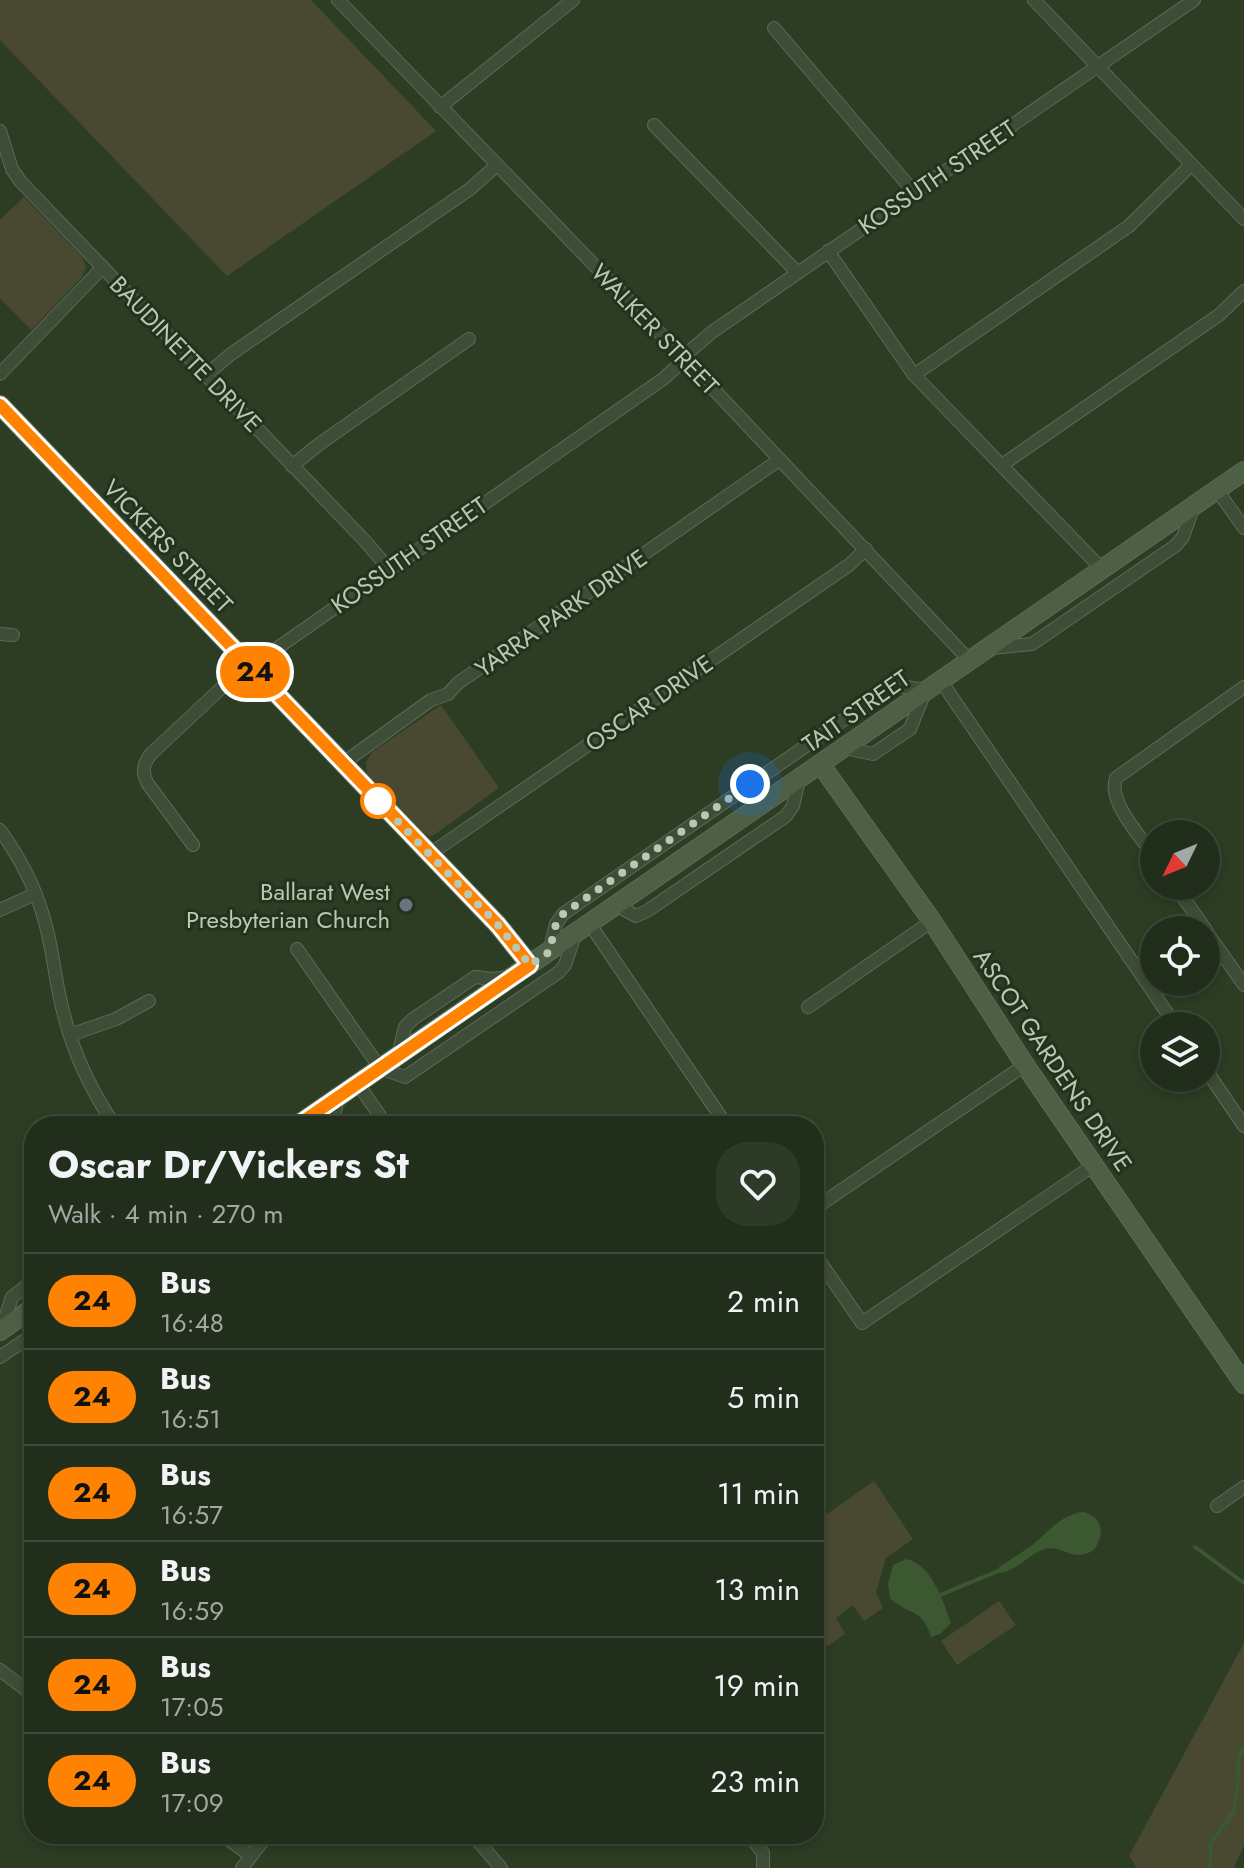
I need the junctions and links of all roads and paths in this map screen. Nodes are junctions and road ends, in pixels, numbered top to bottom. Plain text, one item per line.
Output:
1 (338, 0) edge
2 (573, 0) edge
3 (1034, 0) edge
4 (1194, 0) edge
5 (774, 28) dead end
6 (1099, 65) junction
7 (440, 107) junction
8 (654, 125) dead end
9 (0, 131) edge
10 (497, 165) junction
11 (1191, 165) junction
12 (914, 192) junction
13 (1244, 219) edge
14 (828, 251) junction
15 (103, 267) junction
16 (797, 272) junction
17 (1244, 291) edge
18 (469, 339) dead end
19 (684, 358) junction
20 (0, 374) edge
21 (206, 375) junction
22 (914, 375) junction
23 (0, 405) edge
24 (779, 460) junction
25 (1002, 465) junction
26 (292, 466) junction
27 (1244, 471) edge
28 (1217, 490) junction
29 (1194, 505) junction
30 (1244, 528) edge
31 (866, 549) junction
32 (389, 569) junction
33 (1102, 569) junction
34 (988, 648) junction
35 (970, 661) junction
36 (248, 665) junction
37 (1244, 687) edge
38 (931, 688) junction
39 (342, 764) junction
40 (821, 765) junction
41 (0, 830) edge
42 (1140, 835) edge
43 (193, 845) dead end
44 (430, 854) junction
45 (35, 894) junction
46 (0, 910) edge
47 (932, 921) junction
48 (583, 928) junction
49 (297, 949) dead end
50 (1220, 950) edge
51 (549, 952) junction
52 (523, 970) junction
53 (1244, 985) edge
54 (149, 1001) dead end
55 (808, 1007) dead end
56 (1166, 1012) edge
57 (70, 1035) junction
58 (1025, 1065) junction
59 (380, 1068) junction
60 (358, 1084) junction
61 (1220, 1091) edge
62 (338, 1097) junction
63 (109, 1116) edge
64 (310, 1116) edge
65 (334, 1116) edge
66 (380, 1116) edge
67 (720, 1116) edge
68 (1244, 1126) edge
69 (1094, 1165) junction
70 (824, 1202) edge
71 (824, 1268) edge
72 (24, 1288) edge
73 (24, 1314) edge
74 (0, 1331) edge
75 (24, 1341) edge
76 (0, 1357) edge
77 (1244, 1384) edge
78 (1244, 1487) edge
79 (1217, 1506) dead end
80 (0, 1670) edge
81 (24, 1688) edge
82 (235, 1844) edge
83 (260, 1844) edge
84 (481, 1844) edge
85 (251, 1856) junction
86 (242, 1868) edge
87 (501, 1868) edge

1 - 7 street, WALKER STREET
2 - 7 street
3 - 6 street
4 - 6 street, KOSSUTH STREET
5 - 12 street
6 - 11 street
6 - 12 street, KOSSUTH STREET
7 - 10 street, WALKER STREET
8 - 16 street
9 - 15 street, BAUDINETTE DRIVE
10 - 19 street, WALKER STREET
10 - 21 street
11 - 13 street
11 - 22 street
12 - 14 street, KOSSUTH STREET
14 - 16 street, KOSSUTH STREET
14 - 22 street
15 - 20 street
15 - 21 street, BAUDINETTE DRIVE
16 - 19 street, KOSSUTH STREET
17 - 25 street
18 - 26 street
19 - 24 street, WALKER STREET
19 - 32 street, KOSSUTH STREET
21 - 26 street, BAUDINETTE DRIVE
22 - 25 street
23 - 36 street, VICKERS STREET
24 - 31 street, WALKER STREET
24 - 39 street, YARRA PARK DRIVE
25 - 33 street
26 - 32 street, BAUDINETTE DRIVE
27 - 28 street, TAIT STREET
28 - 29 street, TAIT STREET
28 - 30 street
29 - 33 street, TAIT STREET
29 - 34 street
31 - 35 street, WALKER STREET
31 - 44 street, OSCAR DRIVE
32 - 36 street, KOSSUTH STREET
33 - 34 street, TAIT STREET
34 - 35 street, TAIT STREET
35 - 38 street, TAIT STREET
36 - 39 street, VICKERS STREET
36 - 43 street, KOSSUTH STREET
37 - 42 street
38 - 40 street, TAIT STREET
38 - 51 street
38 - 56 street
39 - 44 street, VICKERS STREET
40 - 47 street, ASCOT GARDENS DRIVE
40 - 48 street, TAIT STREET
41 - 45 street
44 - 52 street, VICKERS STREET
45 - 46 street
45 - 57 street
47 - 55 street
47 - 58 street, ASCOT GARDENS DRIVE
48 - 51 street, TAIT STREET
48 - 59 street
48 - 67 street
49 - 59 street
50 - 53 street
51 - 52 street, TAIT STREET
52 - 59 street, TAIT STREET
54 - 57 street
57 - 63 street
58 - 69 street, ASCOT GARDENS DRIVE
58 - 70 street
59 - 60 street, TAIT STREET
60 - 62 street, TAIT STREET
60 - 66 street
61 - 68 street
62 - 64 street, TAIT STREET
62 - 65 street
69 - 71 street
69 - 77 street, ASCOT GARDENS DRIVE
72 - 74 street
73 - 74 street
75 - 76 street
78 - 79 street
80 - 81 street
82 - 85 street
83 - 85 street
84 - 87 street
85 - 86 street

